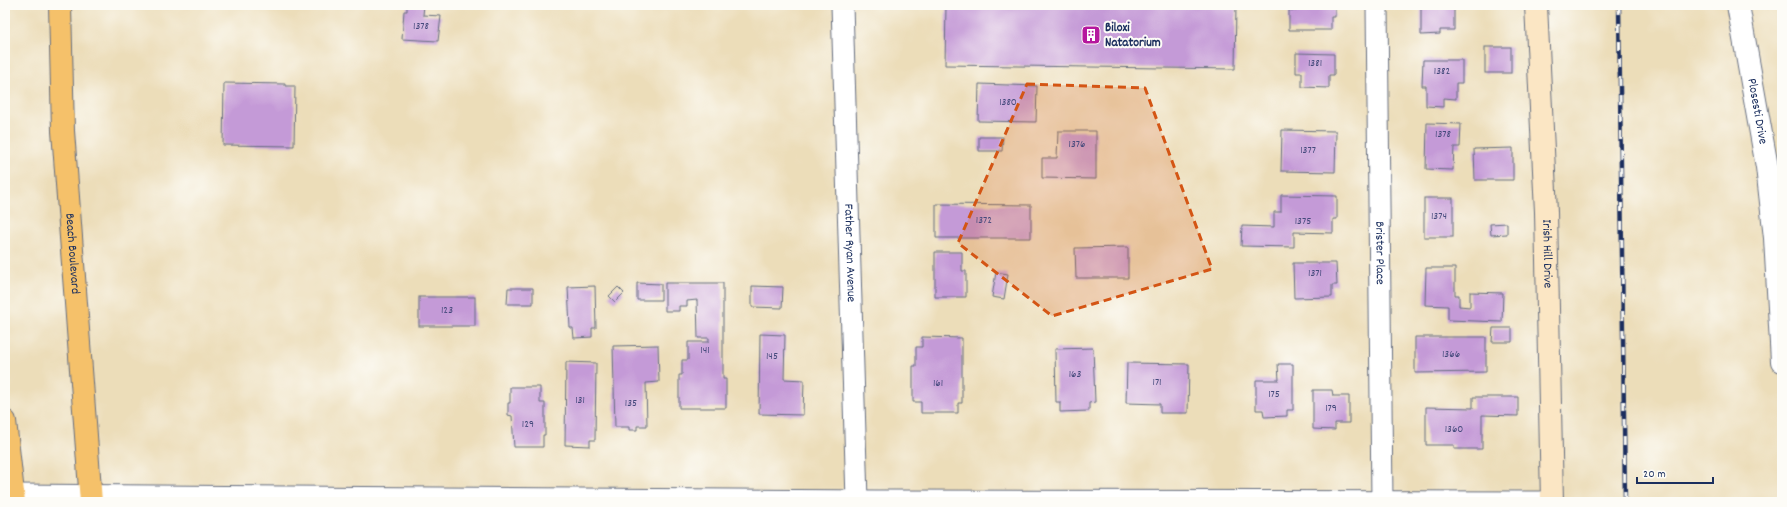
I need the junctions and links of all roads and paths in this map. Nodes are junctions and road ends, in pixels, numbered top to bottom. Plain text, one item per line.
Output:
1 (60, 5) edge
2 (842, 5) edge
3 (1378, 5) edge
4 (1536, 5) edge
5 (1738, 5) edge
6 (1782, 361) edge
7 (5, 421) edge
8 (14, 498) edge
9 (91, 499) edge
10 (856, 501) edge
11 (1382, 501) junction
12 (1552, 502) edge

1 - 9 main road, Beach Boulevard
2 - 10 street, Father Ryan Avenue
3 - 11 street, Brister Place
4 - 12 main road, Irish Hill Drive
5 - 6 street, Plosesti Drive
7 - 8 main road
8 - 9 street
9 - 10 street
10 - 11 street
11 - 12 street

